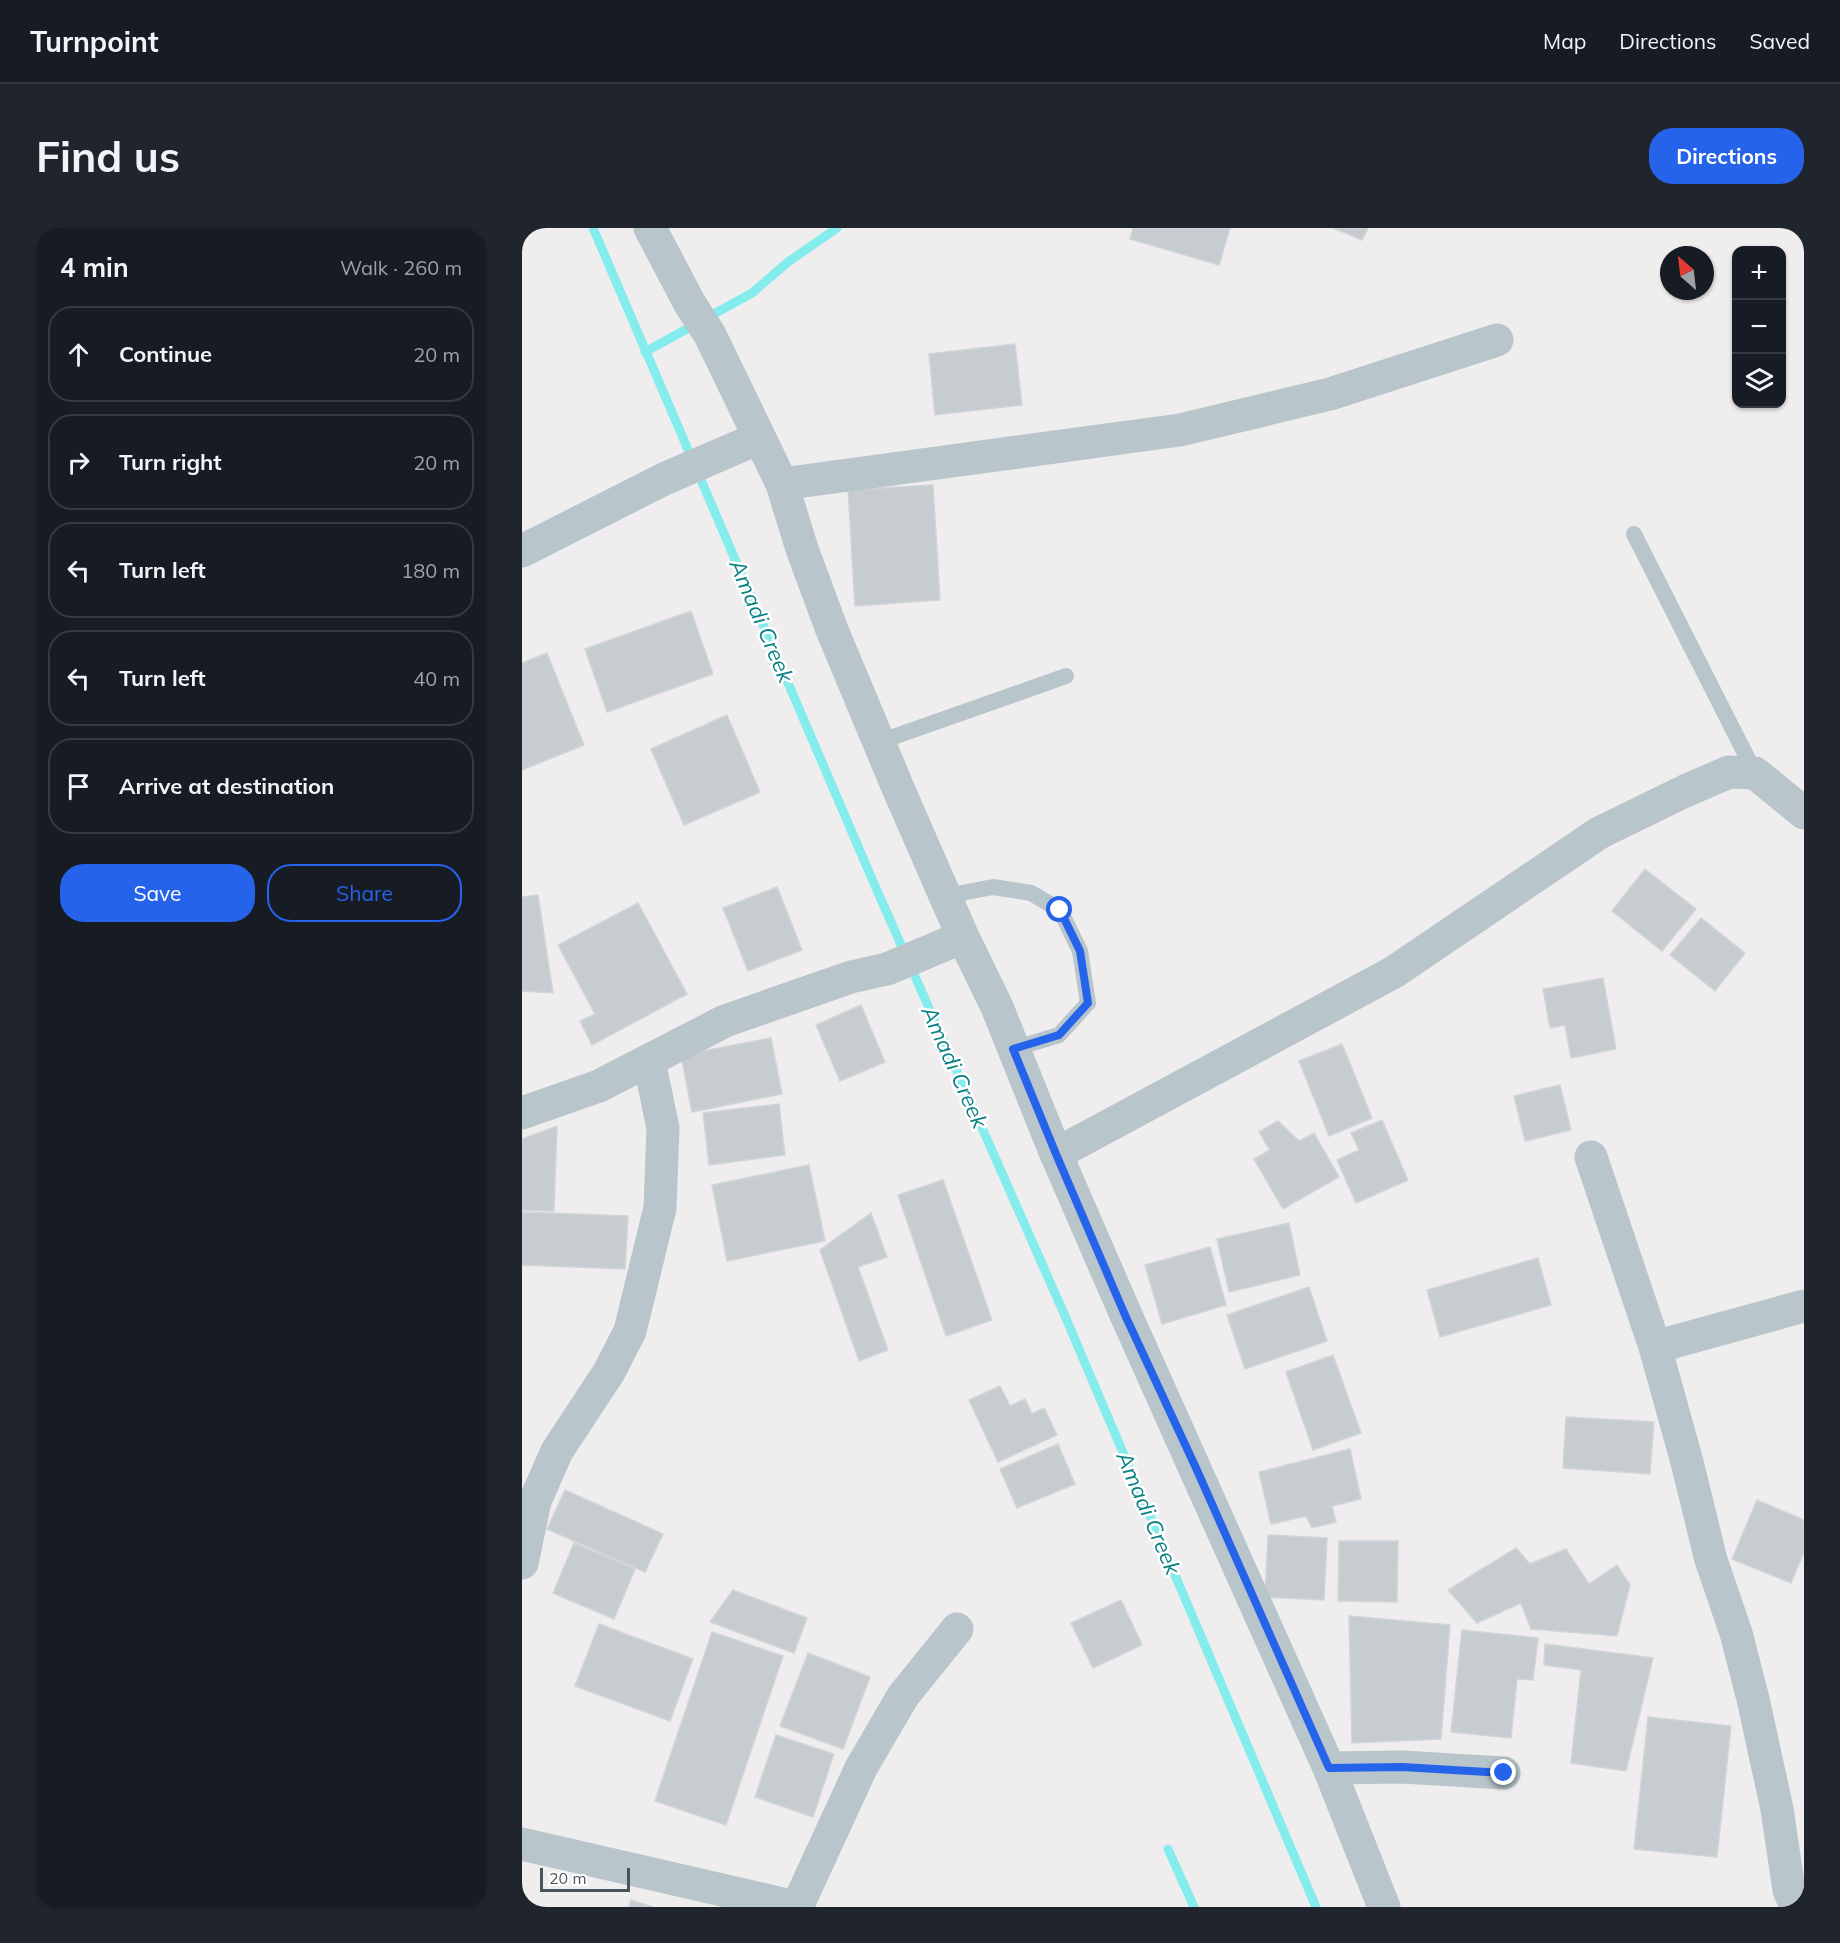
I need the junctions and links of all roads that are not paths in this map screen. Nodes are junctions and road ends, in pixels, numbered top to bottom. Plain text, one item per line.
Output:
1 (650, 228) edge
2 (1497, 340) dead end
3 (746, 444) junction
4 (782, 484) junction
5 (1635, 534) dead end
6 (522, 551) edge
7 (1066, 676) dead end
8 (879, 742) junction
9 (1755, 773) junction
10 (1804, 813) edge
11 (946, 896) junction
12 (963, 937) junction
13 (1013, 1049) junction
14 (649, 1061) junction
15 (522, 1113) edge
16 (1056, 1154) junction
17 (1592, 1157) dead end
18 (1804, 1306) edge
19 (1655, 1347) junction
20 (522, 1563) edge
21 (957, 1629) dead end
22 (1329, 1768) junction
23 (1504, 1773) dead end
24 (522, 1844) edge
25 (1796, 1894) edge
26 (797, 1907) edge
27 (1384, 1907) edge

1 - 3 street
2 - 4 street
3 - 4 street
3 - 6 street
4 - 8 street
5 - 9 lane
7 - 8 lane
8 - 11 street
9 - 10 street
9 - 16 street
11 - 12 street
11 - 13 lane
12 - 13 street
12 - 14 street
13 - 16 street
14 - 15 street
14 - 20 street
16 - 22 street
17 - 19 street
18 - 19 street
19 - 25 street
21 - 26 street
22 - 23 street
22 - 27 street
24 - 26 street

